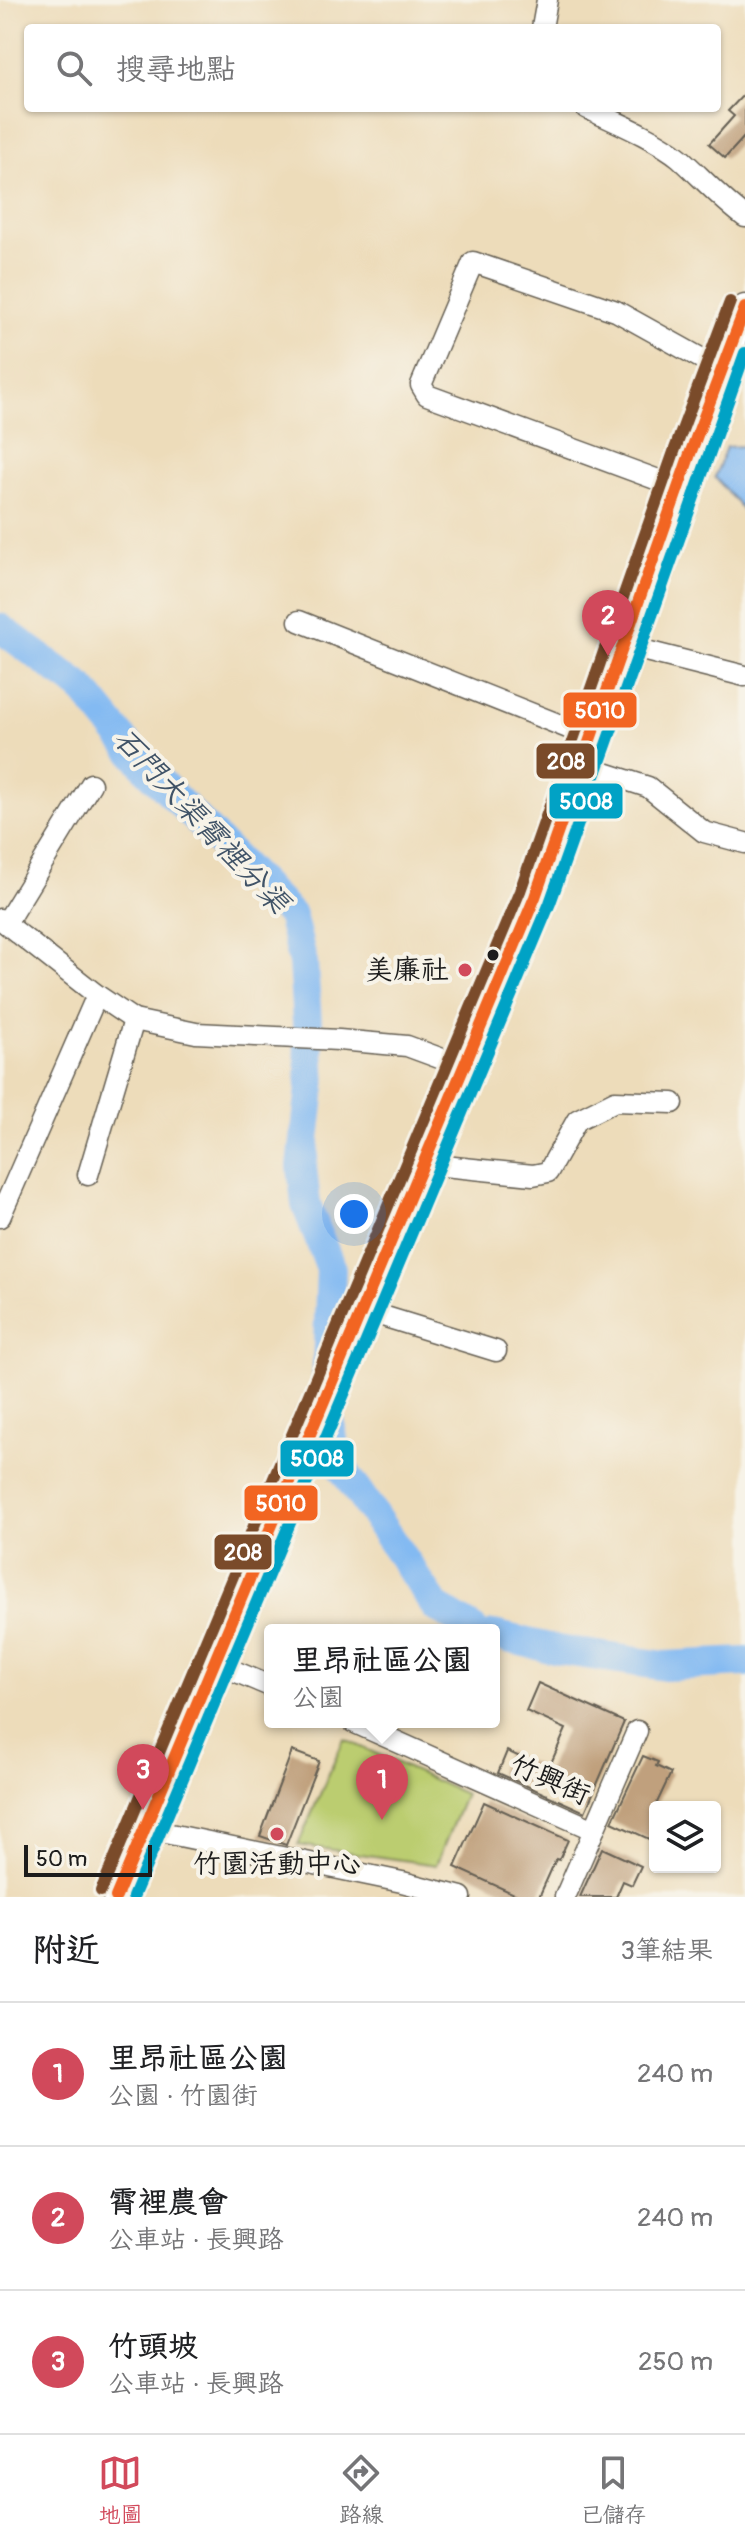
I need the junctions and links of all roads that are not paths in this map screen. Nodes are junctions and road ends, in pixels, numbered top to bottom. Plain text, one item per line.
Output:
1 (547, 0) edge
2 (543, 24) edge
3 (595, 112) edge
4 (745, 217) edge
5 (743, 321) edge
6 (722, 370) junction
7 (680, 488) junction
8 (299, 621) dead end
9 (622, 645) junction
10 (745, 676) edge
11 (593, 738) junction
12 (583, 766) junction
13 (91, 784) dead end
14 (745, 843) edge
15 (3, 921) edge
16 (97, 995) junction
17 (134, 1020) junction
18 (464, 1067) junction
19 (673, 1103) dead end
20 (424, 1164) junction
21 (88, 1175) dead end
22 (0, 1217) edge
23 (363, 1310) junction
24 (496, 1351) dead end
25 (215, 1663) junction
26 (264, 1683) edge
27 (366, 1728) edge
28 (637, 1731) dead end
29 (146, 1829) junction
30 (594, 1830) junction
31 (116, 1897) edge
32 (461, 1897) edge
33 (565, 1897) edge

1 - 2 street
3 - 4 street
5 - 6 main road
6 - 7 main road
6 - 7 street
7 - 9 main road
8 - 11 street
9 - 10 street
9 - 11 main road
11 - 12 main road
12 - 14 street
12 - 18 main road
13 - 15 street
15 - 16 street
16 - 17 street
16 - 22 street
17 - 18 street
17 - 21 street
18 - 20 main road
19 - 20 street
20 - 23 main road
23 - 24 street
23 - 25 main road
25 - 26 street
25 - 29 main road
27 - 30 street, 竹興街
28 - 30 street
29 - 31 main road
29 - 32 street
30 - 33 street

